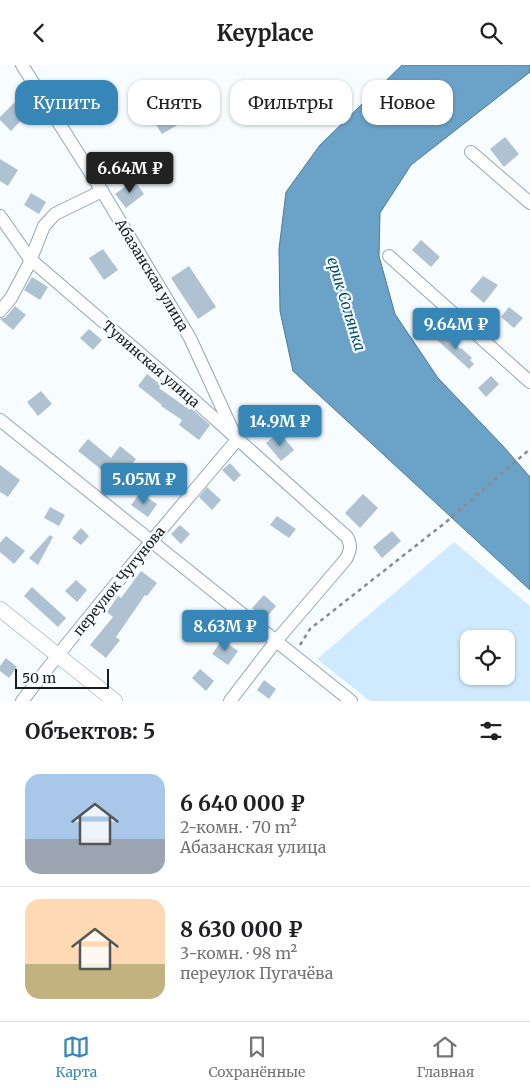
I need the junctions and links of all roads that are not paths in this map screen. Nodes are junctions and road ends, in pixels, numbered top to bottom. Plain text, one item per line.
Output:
1 (22, 65) edge
2 (472, 152) dead end
3 (102, 191) junction
4 (530, 203) edge
5 (0, 216) edge
6 (389, 256) dead end
7 (30, 259) junction
8 (0, 311) edge
9 (530, 382) edge
10 (0, 420) edge
11 (237, 440) junction
12 (151, 541) junction
13 (0, 609) edge
14 (276, 641) junction
15 (58, 655) junction
16 (22, 701) edge
17 (115, 701) edge
18 (230, 701) edge
19 (351, 701) edge

1 - 3 street, Абазанская улица
2 - 4 street
3 - 7 street
3 - 11 street, Абазанская улица
5 - 7 street, Тувинская улица
6 - 9 street
7 - 8 street
7 - 11 street, Тувинская улица
10 - 12 street
11 - 12 street, переулок Чугунова
11 - 14 street, Тувинская улица
12 - 14 street
12 - 15 street, переулок Чугунова
13 - 15 main road
14 - 18 street
14 - 19 street
15 - 16 street, переулок Чугунова
15 - 17 main road

